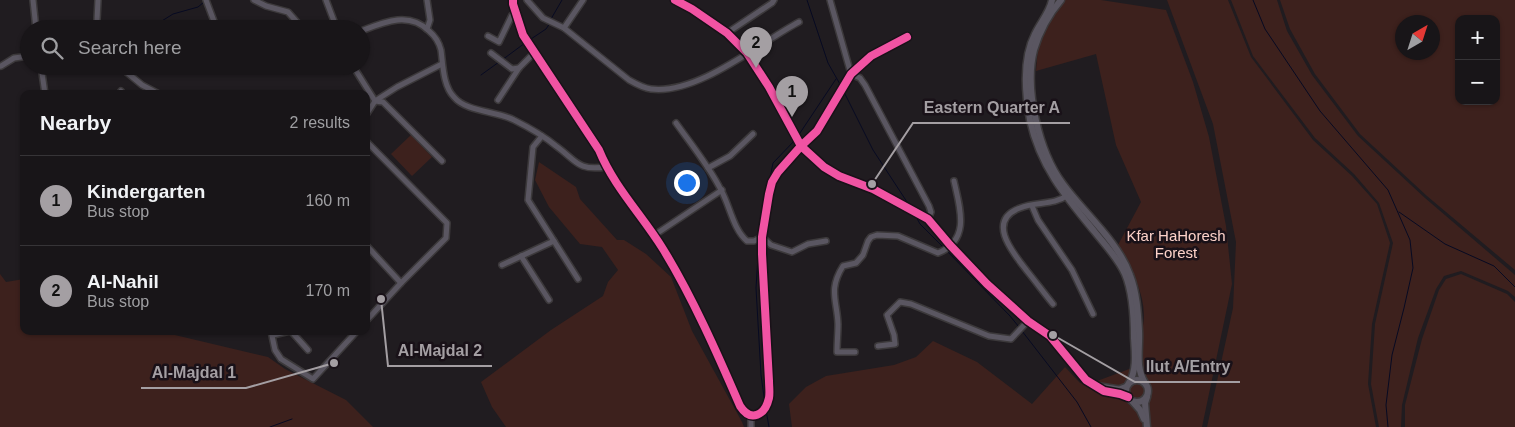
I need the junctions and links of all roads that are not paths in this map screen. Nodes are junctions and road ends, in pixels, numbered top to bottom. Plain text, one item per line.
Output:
1 (33, 0) edge
2 (98, 0) edge
3 (206, 0) edge
4 (254, 0) edge
5 (326, 0) edge
6 (427, 0) edge
7 (513, 0) edge
8 (527, 0) edge
9 (583, 0) edge
10 (675, 0) edge
11 (774, 0) edge
12 (830, 0) edge
13 (1052, 0) edge
14 (1060, 0) edge
15 (515, 13) junction
16 (35, 20) edge
17 (97, 20) edge
18 (214, 20) edge
19 (295, 20) edge
20 (334, 20) edge
21 (799, 22) dead end
22 (370, 28) edge
23 (564, 28) junction
24 (427, 29) junction
25 (726, 33) junction
26 (488, 36) dead end
27 (907, 37) dead end
28 (491, 53) dead end
29 (534, 53) junction
30 (747, 53) junction
31 (20, 57) edge
32 (442, 64) junction
33 (1, 66) edge
34 (519, 68) junction
35 (851, 74) junction
36 (42, 75) edge
37 (130, 75) edge
38 (359, 75) edge
39 (44, 90) edge
40 (151, 90) edge
41 (368, 90) edge
42 (370, 94) edge
43 (374, 100) junction
44 (498, 100) dead end
45 (370, 107) edge
46 (676, 123) dead end
47 (753, 134) dead end
48 (542, 136) junction
49 (370, 145) edge
50 (801, 146) junction
51 (442, 161) dead end
52 (606, 167) junction
53 (708, 168) junction
54 (954, 181) dead end
55 (722, 190) junction
56 (1068, 195) junction
57 (1032, 206) junction
58 (928, 219) junction
59 (653, 236) junction
60 (762, 237) junction
61 (826, 240) dead end
62 (554, 241) junction
63 (950, 245) junction
64 (370, 249) edge
65 (521, 256) junction
66 (502, 265) dead end
67 (578, 279) dead end
68 (401, 283) junction
69 (549, 300) dead end
70 (1053, 304) dead end
71 (1093, 314) dead end
72 (370, 317) edge
73 (1028, 321) junction
74 (272, 335) edge
75 (294, 335) edge
76 (353, 335) edge
77 (878, 346) dead end
78 (308, 350) dead end
79 (855, 352) dead end
80 (1087, 382) junction
81 (1145, 383) junction
82 (1128, 384) junction
83 (1147, 397) junction
84 (1130, 400) junction
85 (751, 416) junction
86 (1147, 426) edge
87 (751, 427) edge

1 - 16 street
2 - 17 street
3 - 18 street
4 - 19 street
5 - 20 street
6 - 24 street
7 - 15 street
8 - 23 street
9 - 23 street
10 - 25 street
11 - 25 street
12 - 35 street
13 - 56 street
14 - 56 street
15 - 26 street
15 - 29 street
21 - 30 street
22 - 24 street
23 - 30 street
24 - 32 street
25 - 30 street
27 - 35 street
28 - 34 street
29 - 34 street
29 - 52 street
30 - 50 street
31 - 33 street
32 - 43 street
32 - 48 street
34 - 44 street
35 - 50 street
35 - 58 street
36 - 39 street
37 - 40 street
38 - 41 street
42 - 43 street
43 - 45 street
43 - 51 street
46 - 53 street
47 - 53 street
48 - 52 street
48 - 62 street
49 - 68 street
50 - 58 street
50 - 60 street
52 - 59 street
53 - 55 street
54 - 63 street
55 - 59 street
55 - 60 street
56 - 57 street
56 - 81 street
56 - 82 street
57 - 70 street
57 - 71 street
58 - 63 street
59 - 85 street
60 - 61 street
60 - 85 street
62 - 65 street
62 - 67 street
63 - 73 street
63 - 79 street
64 - 68 street
65 - 66 street
65 - 69 street
68 - 72 street
73 - 77 street
73 - 80 street
74 - 76 street
75 - 78 street
80 - 82 street
80 - 84 street
81 - 82 street
81 - 83 street
82 - 84 street
83 - 84 street
83 - 86 street
84 - 86 street
85 - 87 street

